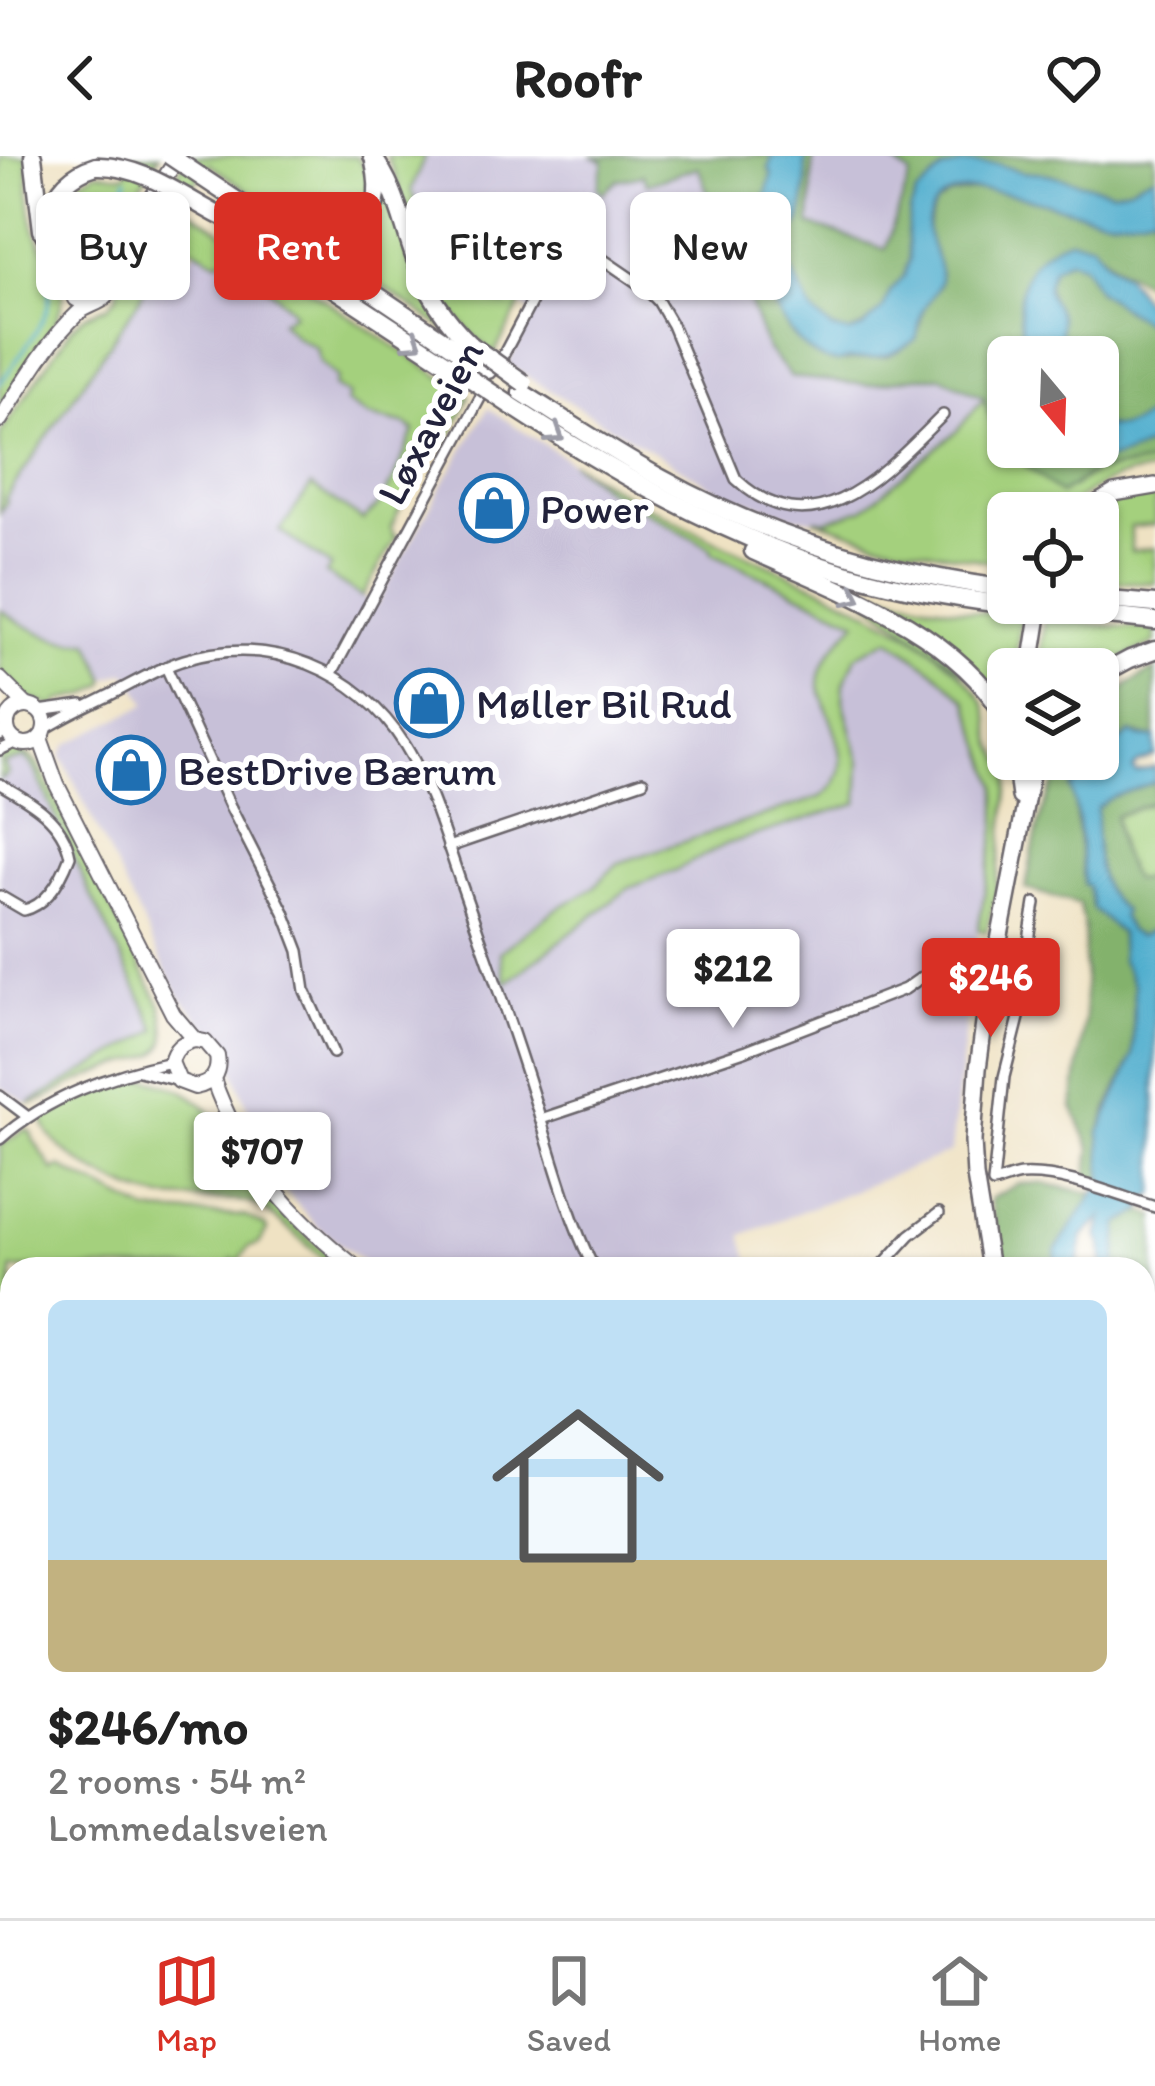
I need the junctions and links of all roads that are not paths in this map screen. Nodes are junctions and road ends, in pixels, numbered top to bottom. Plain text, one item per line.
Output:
1 (34, 156) edge
2 (133, 156) edge
3 (172, 156) edge
4 (372, 156) edge
5 (37, 192) edge
6 (59, 192) edge
7 (147, 192) edge
8 (151, 192) edge
9 (176, 192) edge
10 (224, 192) edge
11 (376, 192) edge
12 (214, 211) edge
13 (65, 300) edge
14 (80, 300) edge
15 (102, 300) edge
16 (350, 300) edge
17 (382, 300) edge
18 (89, 304) junction
19 (53, 340) junction
20 (464, 356) junction
21 (518, 393) junction
22 (943, 415) dead end
23 (0, 420) edge
24 (608, 458) junction
25 (1155, 486) edge
26 (1119, 492) edge
27 (987, 586) edge
28 (1155, 590) edge
29 (1119, 593) edge
30 (1119, 598) edge
31 (1155, 604) edge
32 (1155, 621) edge
33 (1155, 650) edge
34 (1119, 665) edge
35 (166, 667) junction
36 (332, 673) junction
37 (0, 683) edge
38 (987, 693) edge
39 (93, 703) junction
40 (33, 709) junction
41 (6, 725) edge
42 (32, 738) junction
43 (0, 750) edge
44 (1018, 780) edge
45 (1029, 780) edge
46 (643, 781) dead end
47 (0, 784) edge
48 (1022, 812) junction
49 (448, 847) junction
50 (0, 896) edge
51 (1035, 903) dead end
52 (940, 965) dead end
53 (172, 1014) junction
54 (195, 1040) junction
55 (333, 1053) dead end
56 (174, 1055) junction
57 (134, 1070) junction
58 (212, 1079) junction
59 (178, 1081) junction
60 (195, 1087) junction
61 (0, 1096) edge
62 (224, 1111) junction
63 (28, 1117) junction
64 (541, 1120) junction
65 (0, 1139) edge
66 (1151, 1206) edge
67 (939, 1213) dead end
68 (342, 1257) edge
69 (589, 1257) edge
70 (889, 1257) edge
71 (989, 1257) edge

1 - 5 highway
2 - 12 highway, bridge
3 - 7 main road
3 - 8 main road
3 - 10 highway, bridge
4 - 11 highway
4 - 20 highway
6 - 9 highway, bridge
13 - 19 main road
14 - 18 main road
15 - 18 main road
16 -> 20 highway
17 - 20 highway
18 - 19 main road
19 - 23 main road
20 - 21 highway, bridge
20 - 21 highway, bridge
21 - 24 highway
21 - 24 highway
22 - 36 street, Løxaveien
24 - 27 highway
24 - 32 highway
24 -> 38 highway
25 - 26 main road
28 - 29 highway
30 - 31 highway
33 - 34 highway
35 - 36 street
35 - 39 street
35 - 55 street
36 - 49 street
37 - 40 main road
37 - 41 main road
39 - 40 street
39 - 42 street
40 - 41 main road
40 - 42 main road
41 - 42 main road
42 - 43 street
42 - 53 main road
44 - 48 main road
45 - 48 main road
46 - 49 street
47 - 50 street
48 - 71 main road
49 - 64 street
51 - 66 street
52 - 64 street
53 - 54 main road
53 - 56 main road
54 - 56 main road
54 - 58 main road
56 - 57 street
56 - 59 main road
57 - 59 street
57 - 63 street
58 - 60 main road
58 - 62 main road
59 - 60 main road
60 - 62 main road
61 - 63 street
62 - 68 main road
63 - 65 street
64 - 69 street
67 - 70 street

